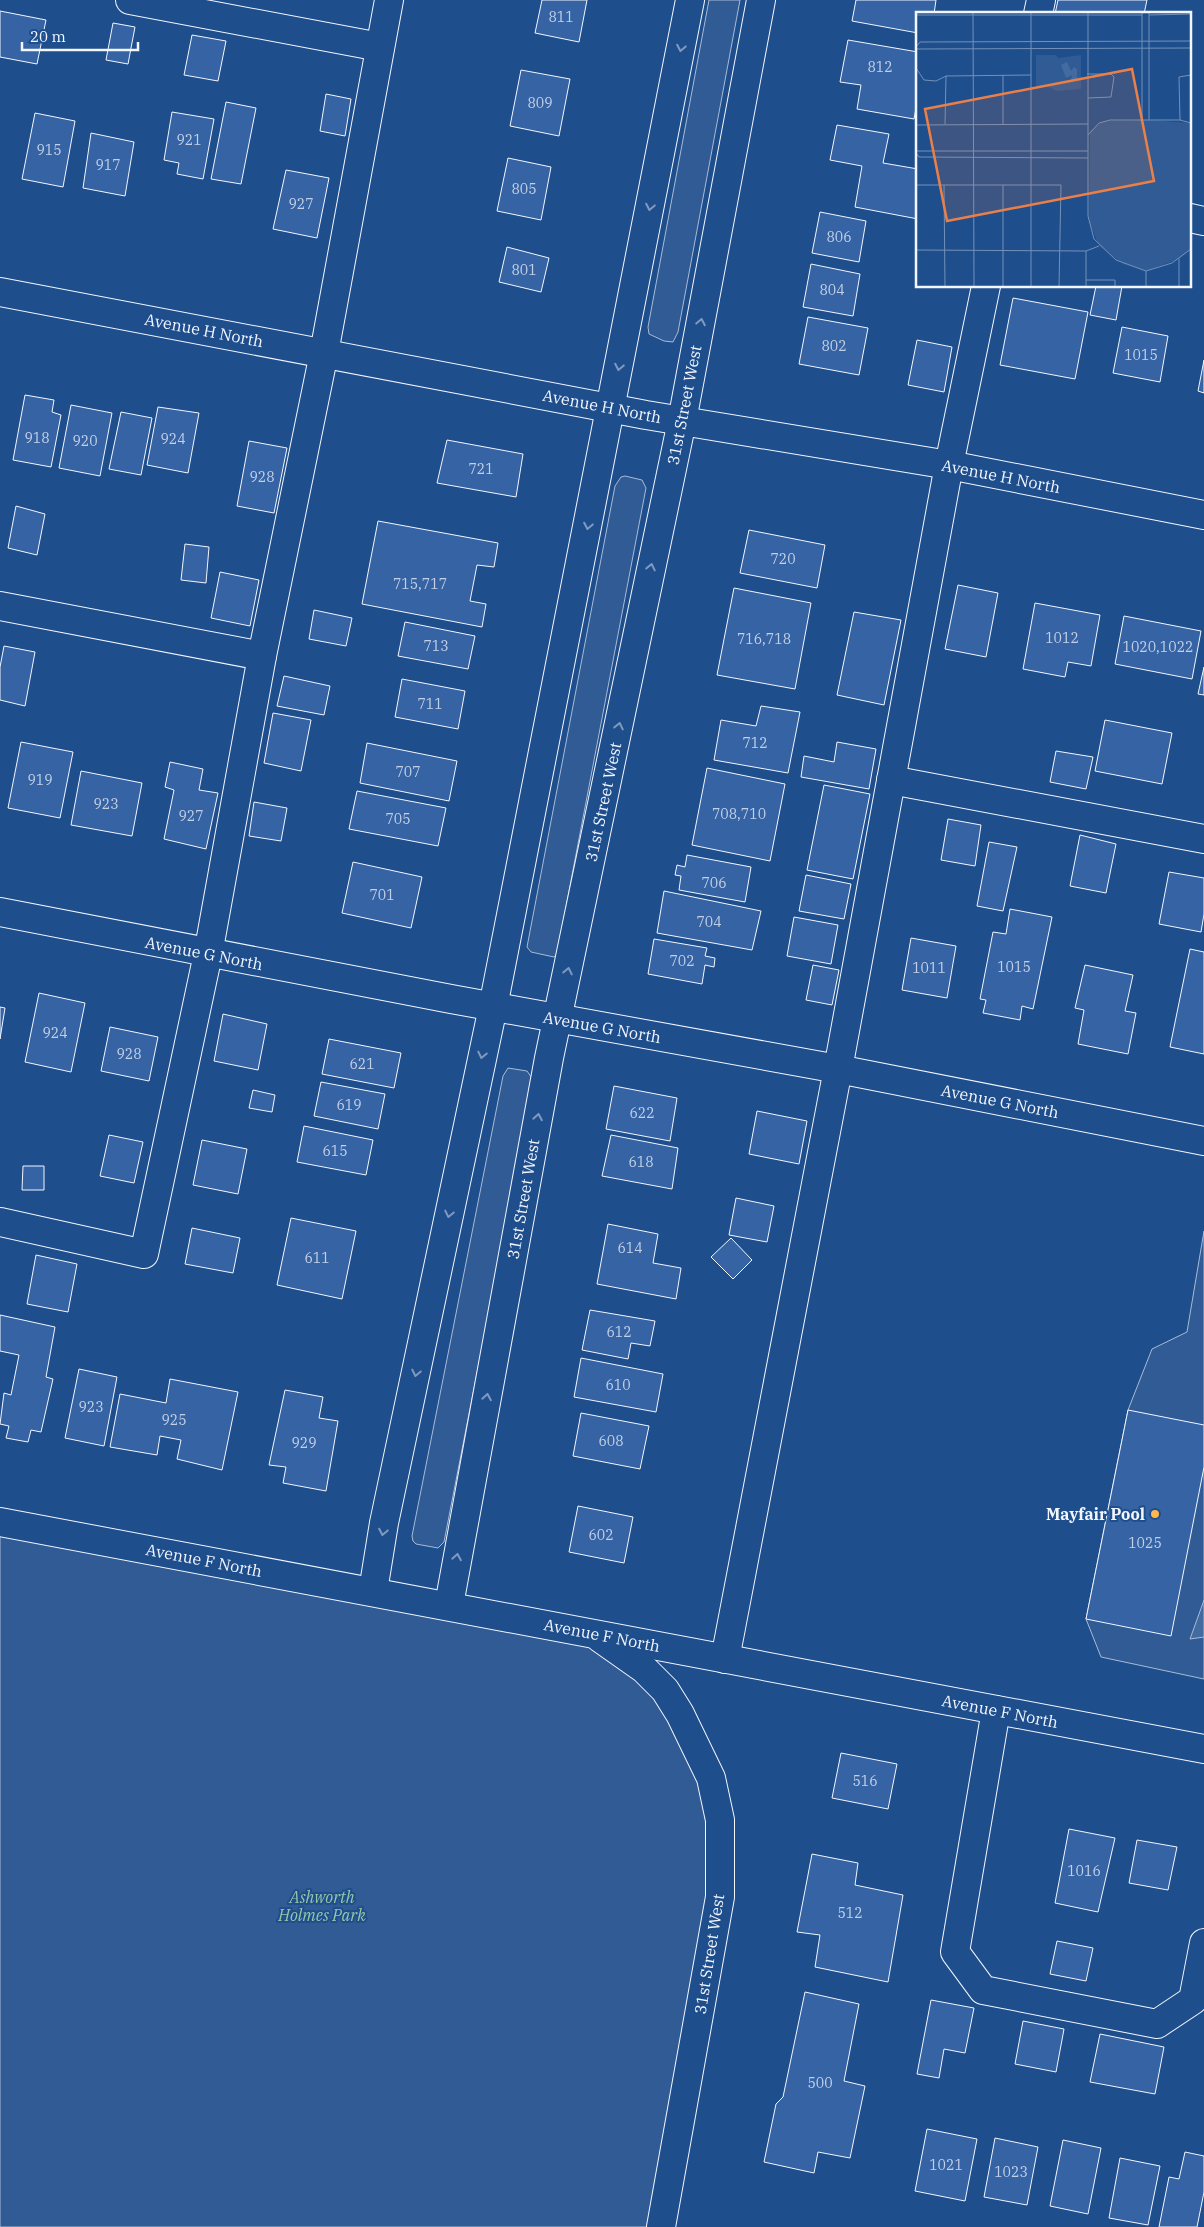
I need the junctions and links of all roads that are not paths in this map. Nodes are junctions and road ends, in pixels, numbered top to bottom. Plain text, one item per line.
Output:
1 (130, 0) edge
2 (389, 0) edge
3 (690, 0) edge
4 (761, 0) edge
5 (380, 47) junction
6 (986, 288) edge
7 (0, 292) edge
8 (324, 353) junction
9 (611, 408) junction
10 (682, 421) junction
11 (949, 465) junction
12 (1204, 515) edge
13 (0, 606) edge
14 (262, 656) junction
15 (891, 780) junction
16 (1204, 839) edge
17 (0, 912) edge
18 (208, 954) junction
19 (492, 1007) junction
20 (558, 1019) junction
21 (838, 1069) junction
22 (1204, 1141) edge
23 (0, 1222) edge
24 (0, 1522) edge
25 (372, 1591) junction
26 (449, 1605) junction
27 (595, 1634) junction
28 (724, 1659) junction
29 (996, 1710) junction
30 (1204, 1749) edge
31 (1204, 1944) edge
32 (661, 2227) edge

1 - 5 street
2 - 5 street
3 -> 9 street
10 -> 4 street, 31st Street West
5 - 8 street
6 - 11 street
7 - 8 street, Avenue H North
8 - 9 street, Avenue H North
8 - 14 street
9 - 10 street, Avenue H North
9 -> 19 street
10 - 11 street, Avenue H North
20 -> 10 street, 31st Street West
11 - 12 street, Avenue H North
11 - 15 street
13 - 14 street
14 - 18 street
15 - 16 street
15 - 21 street
17 - 18 street, Avenue G North
18 - 19 street, Avenue G North
18 - 23 street
19 - 20 street, Avenue G North
19 -> 25 street
20 - 21 street, Avenue G North
26 -> 20 street, 31st Street West
21 - 22 street, Avenue G North
21 - 28 street
24 - 25 street, Avenue F North
25 - 26 street, Avenue F North
26 - 27 street, Avenue F North
27 - 28 street, Avenue F North
27 - 32 street, 31st Street West
28 - 29 street, Avenue F North
29 - 30 street, Avenue F North
29 - 31 street

